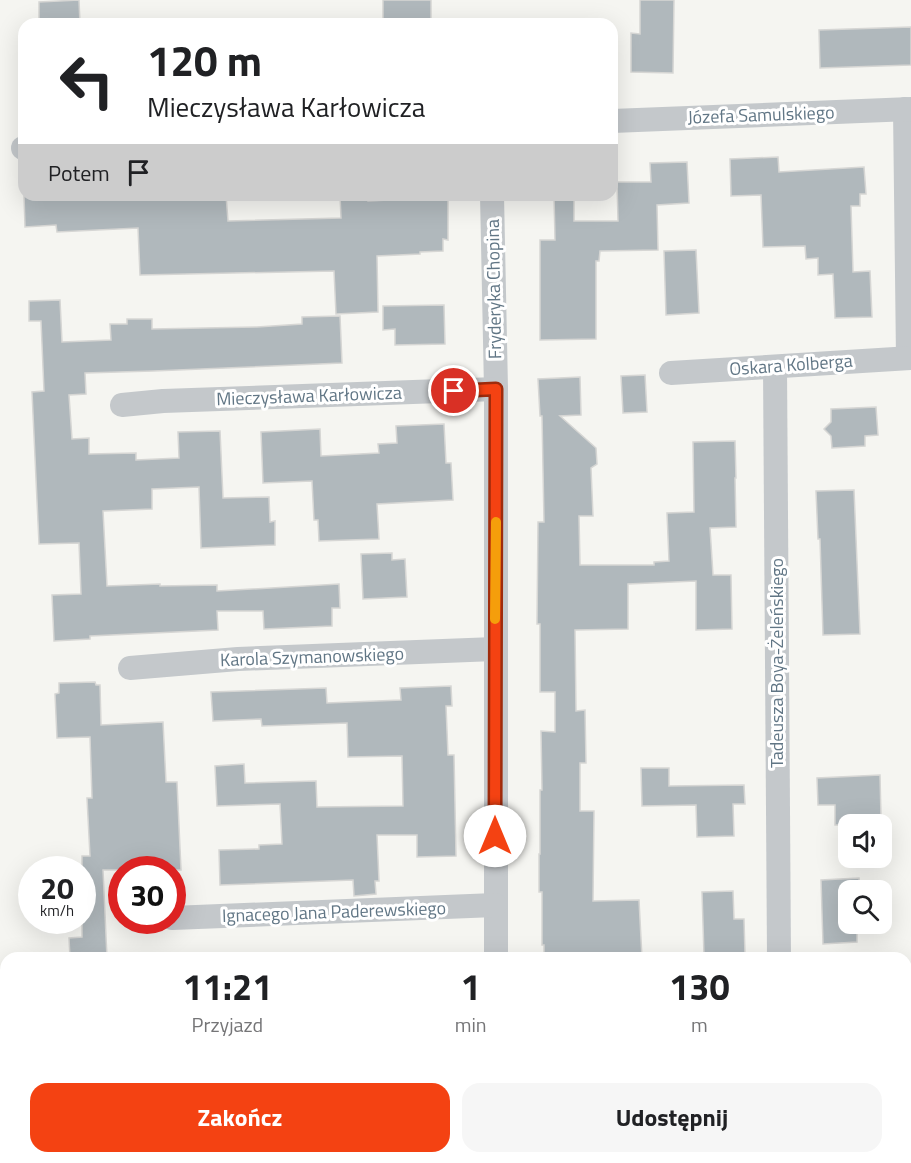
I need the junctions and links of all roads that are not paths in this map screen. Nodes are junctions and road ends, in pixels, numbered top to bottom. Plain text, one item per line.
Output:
1 (908, 109) edge
2 (618, 121) edge
3 (492, 201) edge
4 (910, 358) edge
5 (775, 367) junction
6 (671, 373) dead end
7 (496, 389) junction
8 (122, 405) dead end
9 (495, 649) junction
10 (130, 668) dead end
11 (495, 905) junction
12 (186, 917) edge
13 (496, 952) edge
14 (779, 952) edge

1 - 2 street, Józefa Samulskiego
1 - 4 street
3 - 7 street, Fryderyka Chopina
4 - 5 street, Oskara Kolberga
5 - 6 street, Oskara Kolberga
5 - 14 street, Tadeusza Boya-Żeleńskiego
7 - 8 street, Mieczysława Karłowicza
7 - 9 street, Fryderyka Chopina
9 - 10 street, Karola Szymanowskiego
9 - 11 street, Fryderyka Chopina
11 - 12 street, Ignacego Jana Paderewskiego
11 - 13 street, Fryderyka Chopina

